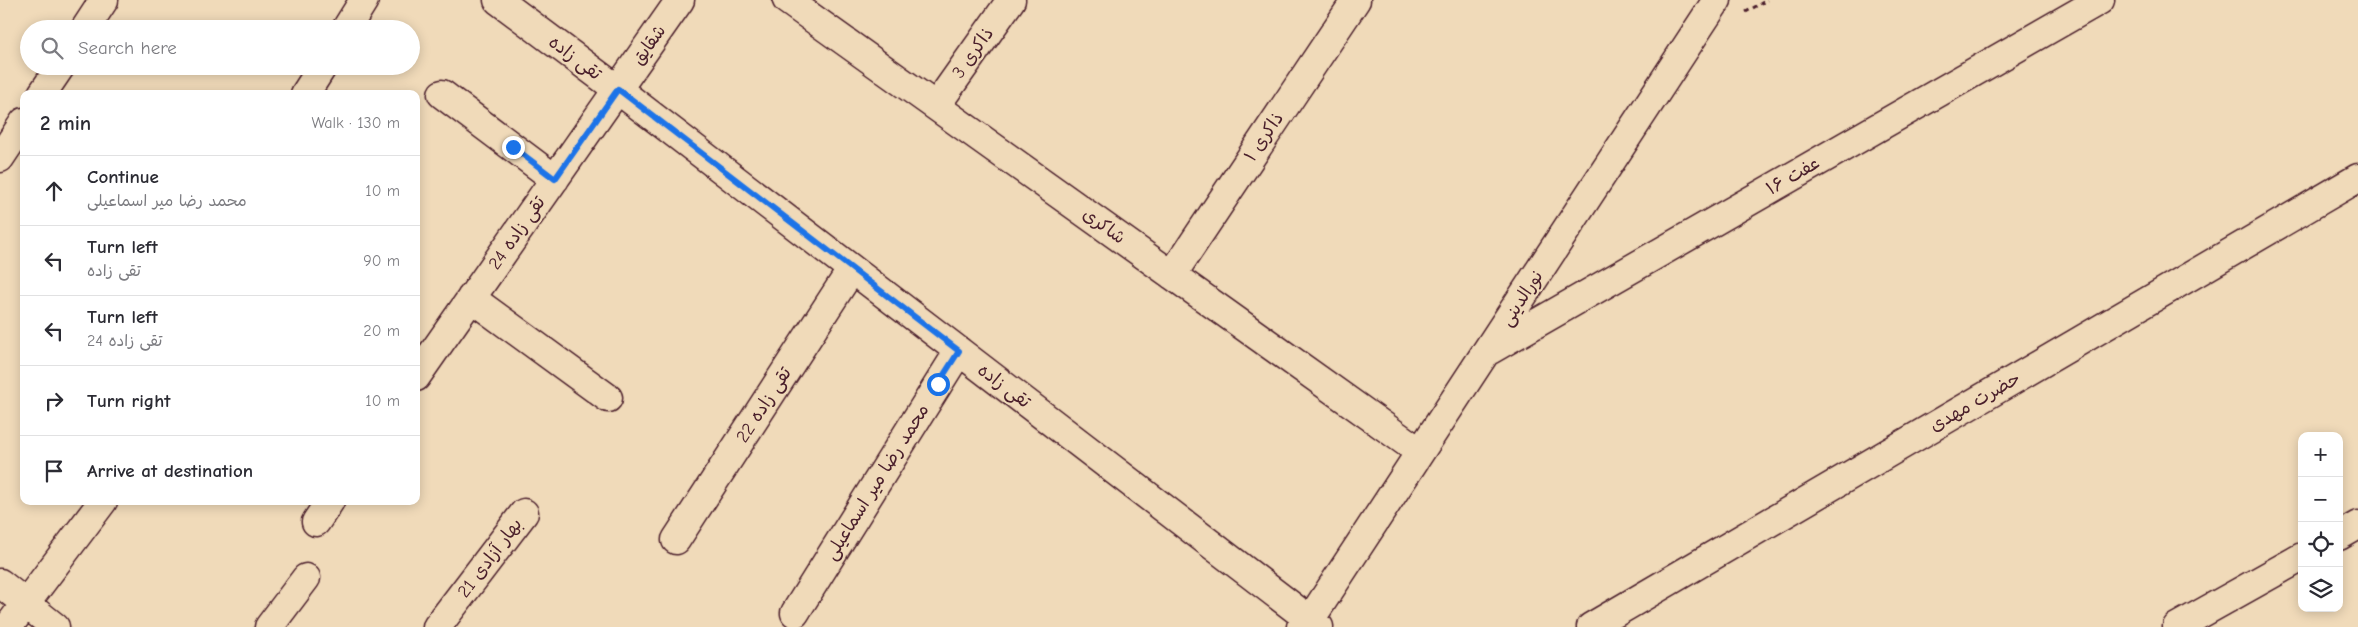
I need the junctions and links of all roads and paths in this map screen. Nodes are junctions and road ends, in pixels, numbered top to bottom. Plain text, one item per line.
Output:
1 (104, 0) edge
2 (364, 0) edge
3 (498, 0) edge
4 (680, 0) edge
5 (787, 0) edge
6 (1011, 0) edge
7 (1356, 0) edge
8 (1716, 0) edge
9 (2100, 0) edge
10 (91, 20) edge
11 (352, 20) edge
12 (55, 75) edge
13 (317, 75) edge
14 (618, 89) junction
15 (45, 90) edge
16 (308, 90) edge
17 (442, 94) dead end
18 (936, 106) junction
19 (20, 128) edge
20 (0, 158) edge
21 (2358, 178) edge
22 (555, 179) junction
23 (852, 269) junction
24 (1172, 275) junction
25 (471, 298) junction
26 (959, 351) junction
27 (1486, 353) junction
28 (420, 371) edge
29 (608, 398) dead end
30 (1420, 452) junction
31 (100, 505) edge
32 (524, 513) dead end
33 (2358, 525) edge
34 (2343, 534) edge
35 (676, 540) dead end
36 (2298, 559) edge
37 (306, 578) dead end
38 (0, 583) edge
39 (26, 604) junction
40 (794, 613) dead end
41 (1310, 625) edge
42 (8, 627) edge
43 (56, 627) edge
44 (268, 627) edge
45 (438, 627) edge
46 (1591, 627) edge
47 (2177, 627) edge

1 - 10 street
2 - 11 street
3 - 14 street, تقی زاده
4 - 14 street, شقایق
5 - 18 street, شاکری
6 - 18 street, ذاکری 3
7 - 24 street, ذاکری ۱
8 - 27 street, نورالدینی
9 - 27 street, عفت ۱۶
12 - 15 street
13 - 16 street
14 - 22 street, تقی زاده 24
14 - 23 street, تقی زاده
17 - 22 street
18 - 24 street, شاکری
19 - 20 street
21 - 46 street, حضرت مهدی
22 - 25 street, تقی زاده 24
23 - 26 street, تقی زاده
23 - 35 street, تقی زاده 22
24 - 30 street, شاکری
25 - 28 street, تقی زاده 24
25 - 29 street
26 - 40 street, محمد رضا میر اسماعیلی
26 - 41 street, تقی زاده
27 - 30 street, نورالدینی
30 - 41 street, نورالدینی
31 - 39 street
32 - 45 street, بهار آزادی 21
33 - 34 street
36 - 47 street
37 - 44 street
38 - 39 street
39 - 42 street
39 - 43 street

